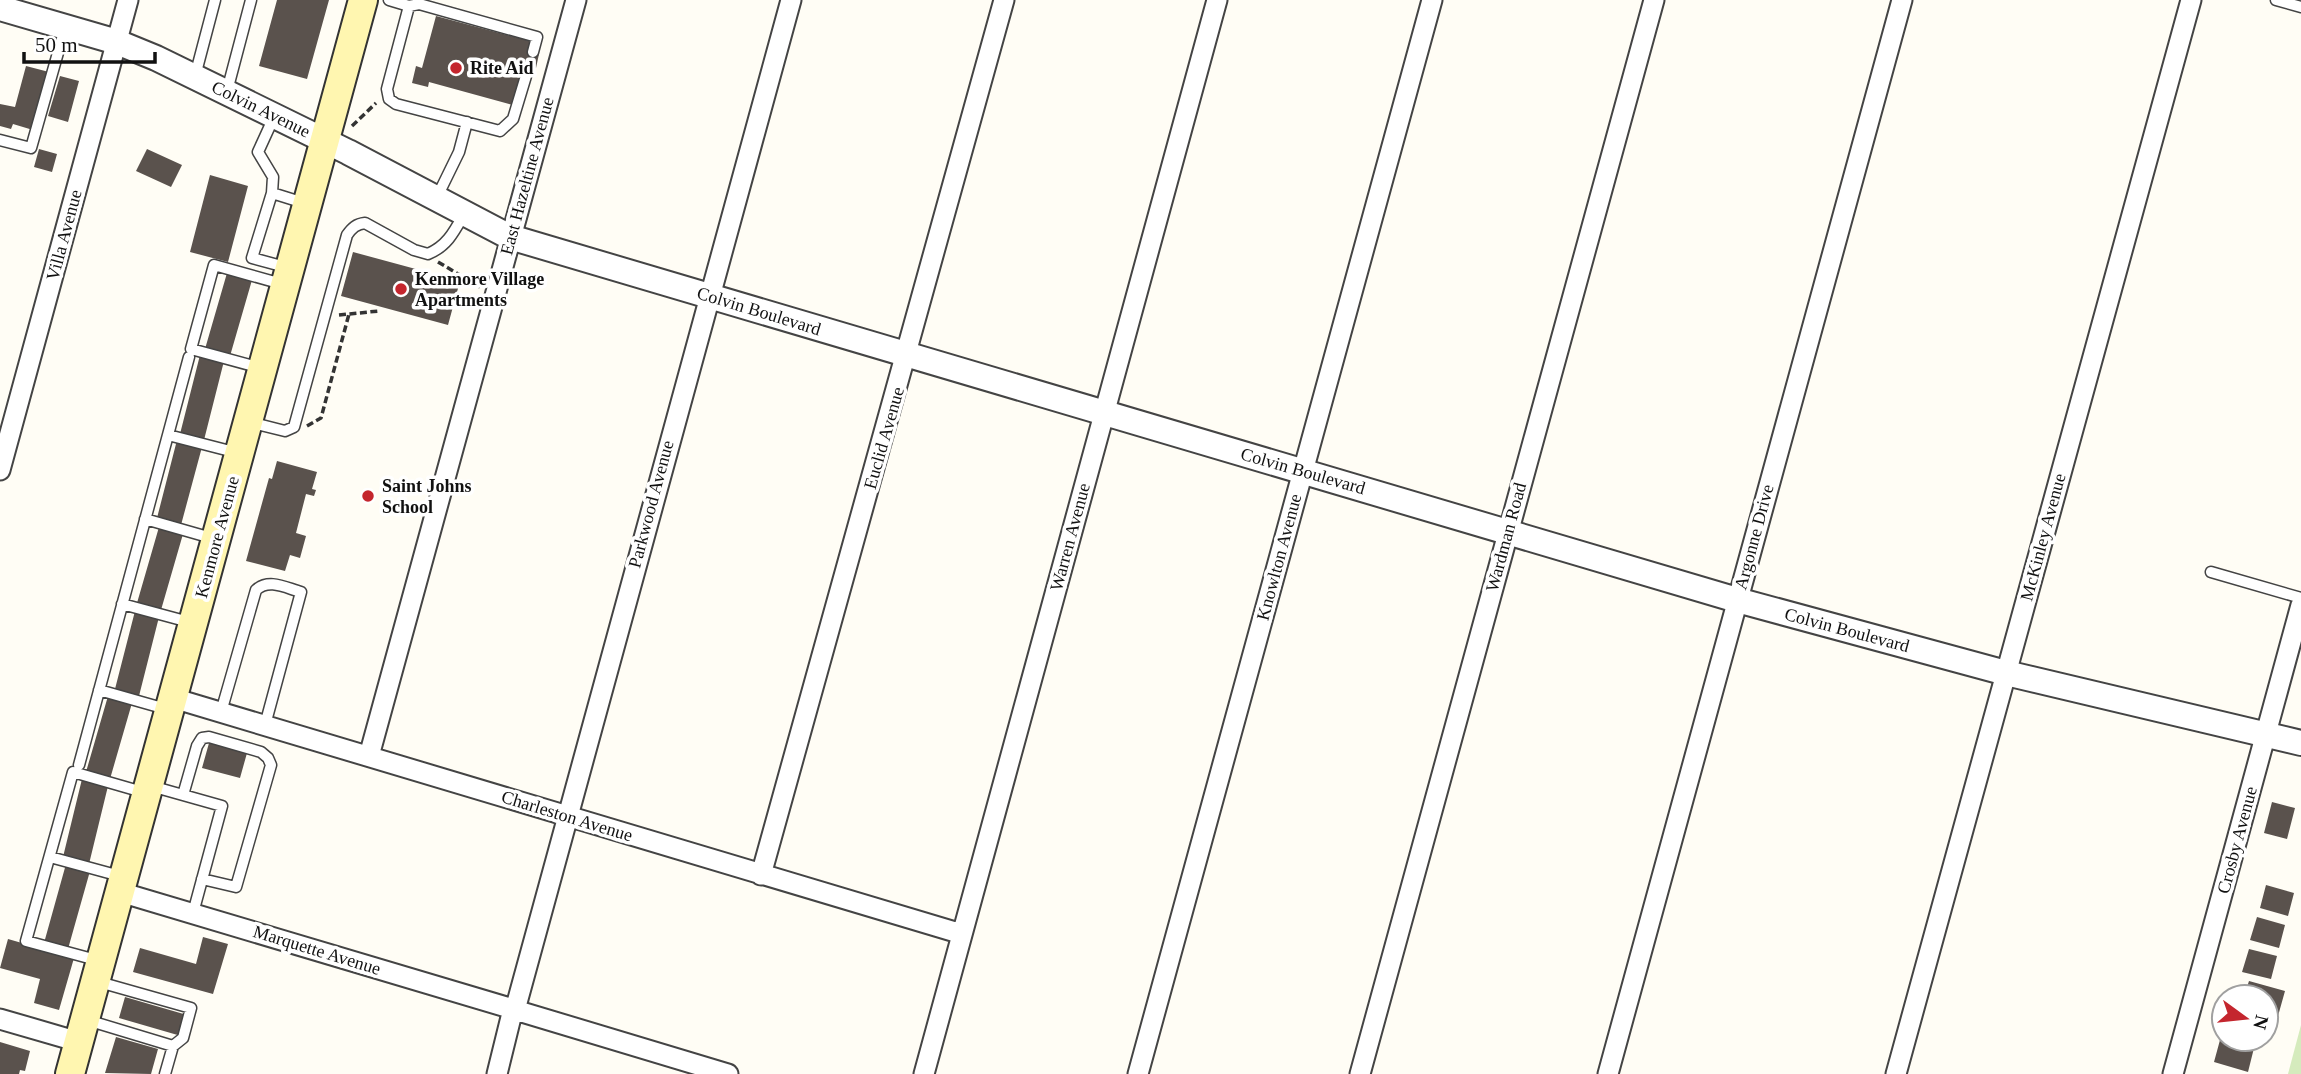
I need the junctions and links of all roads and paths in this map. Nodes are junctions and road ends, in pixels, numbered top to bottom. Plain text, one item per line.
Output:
1 (128, 0) edge
2 (215, 0) edge
3 (251, 0) edge
4 (363, 0) edge
5 (388, 0) edge
6 (576, 0) edge
7 (790, 0) edge
8 (1004, 0) edge
9 (1217, 0) edge
10 (1432, 0) edge
11 (1654, 0) edge
12 (1902, 0) edge
13 (2191, 0) edge
14 (2276, 0) edge
15 (409, 6) junction
16 (2301, 7) edge
17 (0, 8) edge
18 (65, 27) junction
19 (117, 42) junction
20 (533, 52) dead end
21 (529, 66) dead end
22 (195, 76) junction
23 (227, 93) junction
24 (376, 103) dead end
25 (274, 117) junction
26 (467, 122) junction
27 (357, 131) dead end
28 (0, 140) edge
29 (325, 140) junction
30 (272, 194) junction
31 (437, 197) junction
32 (308, 204) junction
33 (465, 212) junction
34 (510, 237) junction
35 (437, 261) dead end
36 (288, 276) junction
37 (484, 289) dead end
38 (709, 296) junction
39 (379, 311) dead end
40 (349, 314) junction
41 (333, 316) dead end
42 (907, 355) junction
43 (189, 357) dead end
44 (264, 369) junction
45 (1104, 412) junction
46 (321, 418) dead end
47 (249, 422) junction
48 (168, 435) junction
49 (240, 453) junction
50 (0, 470) edge
51 (1303, 471) junction
52 (145, 519) junction
53 (1508, 532) junction
54 (217, 539) junction
55 (2211, 572) dead end
56 (2301, 598) edge
57 (1737, 600) junction
58 (122, 604) junction
59 (2301, 605) edge
60 (193, 623) junction
61 (2006, 673) junction
62 (99, 690) junction
63 (171, 704) junction
64 (221, 712) junction
65 (265, 725) junction
66 (2266, 734) junction
67 (2301, 743) edge
68 (369, 756) junction
69 (79, 765) dead end
70 (148, 789) junction
71 (183, 795) junction
72 (566, 816) junction
73 (50, 857) junction
74 (761, 875) junction
75 (202, 879) junction
76 (122, 885) junction
77 (193, 913) junction
78 (961, 934) junction
79 (98, 971) junction
80 (514, 1009) junction
81 (0, 1020) edge
82 (82, 1031) junction
83 (173, 1046) junction
84 (70, 1074) edge
85 (165, 1074) edge
86 (497, 1074) edge
87 (728, 1074) edge
88 (924, 1074) edge
89 (1138, 1074) edge
90 (1360, 1074) edge
91 (1608, 1074) edge
92 (1896, 1074) edge
93 (2173, 1074) edge

1 - 19 street, Villa Avenue
2 - 22 lane
3 - 23 lane
4 - 29 main road, Kenmore Avenue
5 - 15 lane
6 - 34 street, East Hazeltine Avenue
7 - 38 street, Parkwood Avenue
8 - 42 street, Euclid Avenue
9 - 45 street, Warren Avenue
10 - 51 street, Knowlton Avenue
11 - 53 street, Wardman Road
12 - 57 street, Argonne Drive
13 - 61 street, McKinley Avenue
14 - 16 lane
15 - 20 lane
15 - 26 lane
17 - 18 street, Colvin Avenue
18 - 19 street, Colvin Avenue
18 - 28 lane
19 - 22 street, Colvin Avenue
19 - 50 street, Villa Avenue
21 - 26 lane
22 - 23 street, Colvin Avenue
23 - 25 street, Colvin Avenue
24 - 27 path
25 - 29 street, Colvin Avenue
25 - 30 lane
26 - 31 lane
29 - 31 street, Colvin Boulevard
29 - 32 main road, Kenmore Avenue
30 - 32 lane
30 - 36 lane
31 - 33 street, Colvin Boulevard
32 - 36 main road, Kenmore Avenue
33 - 34 street, Colvin Boulevard
33 - 47 lane
34 - 38 street, Colvin Boulevard
34 - 68 street, East Hazeltine Avenue
35 - 37 path
36 - 44 main road, Kenmore Avenue
36 - 44 lane
38 - 42 street, Colvin Boulevard
38 - 72 street, Parkwood Avenue
39 - 40 path
40 - 41 path
40 - 46 path
42 - 45 street, Colvin Boulevard
42 - 74 street, Euclid Avenue
43 - 48 lane
44 - 47 main road, Kenmore Avenue
45 - 51 street, Colvin Boulevard
45 - 78 street, Warren Avenue
47 - 49 main road, Kenmore Avenue
48 - 49 lane
48 - 52 lane
49 - 54 main road, Kenmore Avenue
51 - 53 street, Colvin Boulevard
51 - 89 street, Knowlton Avenue
52 - 54 lane
52 - 58 lane
53 - 57 street, Colvin Boulevard
53 - 90 street, Wardman Road
54 - 60 main road, Kenmore Avenue
55 - 56 lane
57 - 61 street, Colvin Boulevard
57 - 91 street, Argonne Drive
58 - 60 lane
58 - 62 lane
59 - 66 street, Crosby Avenue
60 - 63 main road, Kenmore Avenue
61 - 66 street, Colvin Boulevard
61 - 92 street, McKinley Avenue
62 - 63 lane
62 - 69 lane
63 - 64 street, Charleston Avenue
63 - 70 main road, Kenmore Avenue
64 - 65 street, Charleston Avenue
64 - 65 lane
65 - 68 street, Charleston Avenue
66 - 67 street, Colvin Boulevard
66 - 93 street, Crosby Avenue
68 - 72 street, Charleston Avenue
70 - 71 lane
70 - 73 lane
70 - 76 main road, Kenmore Avenue
71 - 75 lane
71 - 75 lane
72 - 74 street, Charleston Avenue
72 - 80 street, Parkwood Avenue
73 - 76 lane
73 - 79 lane
74 - 78 street, Charleston Avenue
75 - 77 lane
76 - 77 street, Marquette Avenue
76 - 79 main road, Kenmore Avenue
77 - 80 street, Marquette Avenue
78 - 88 street, Warren Avenue
79 - 82 main road, Kenmore Avenue
79 - 83 lane
80 - 86 street, Parkwood Avenue
80 - 87 street, Marquette Avenue
81 - 82 street
82 - 83 lane
82 - 84 main road, Kenmore Avenue
83 - 85 lane

